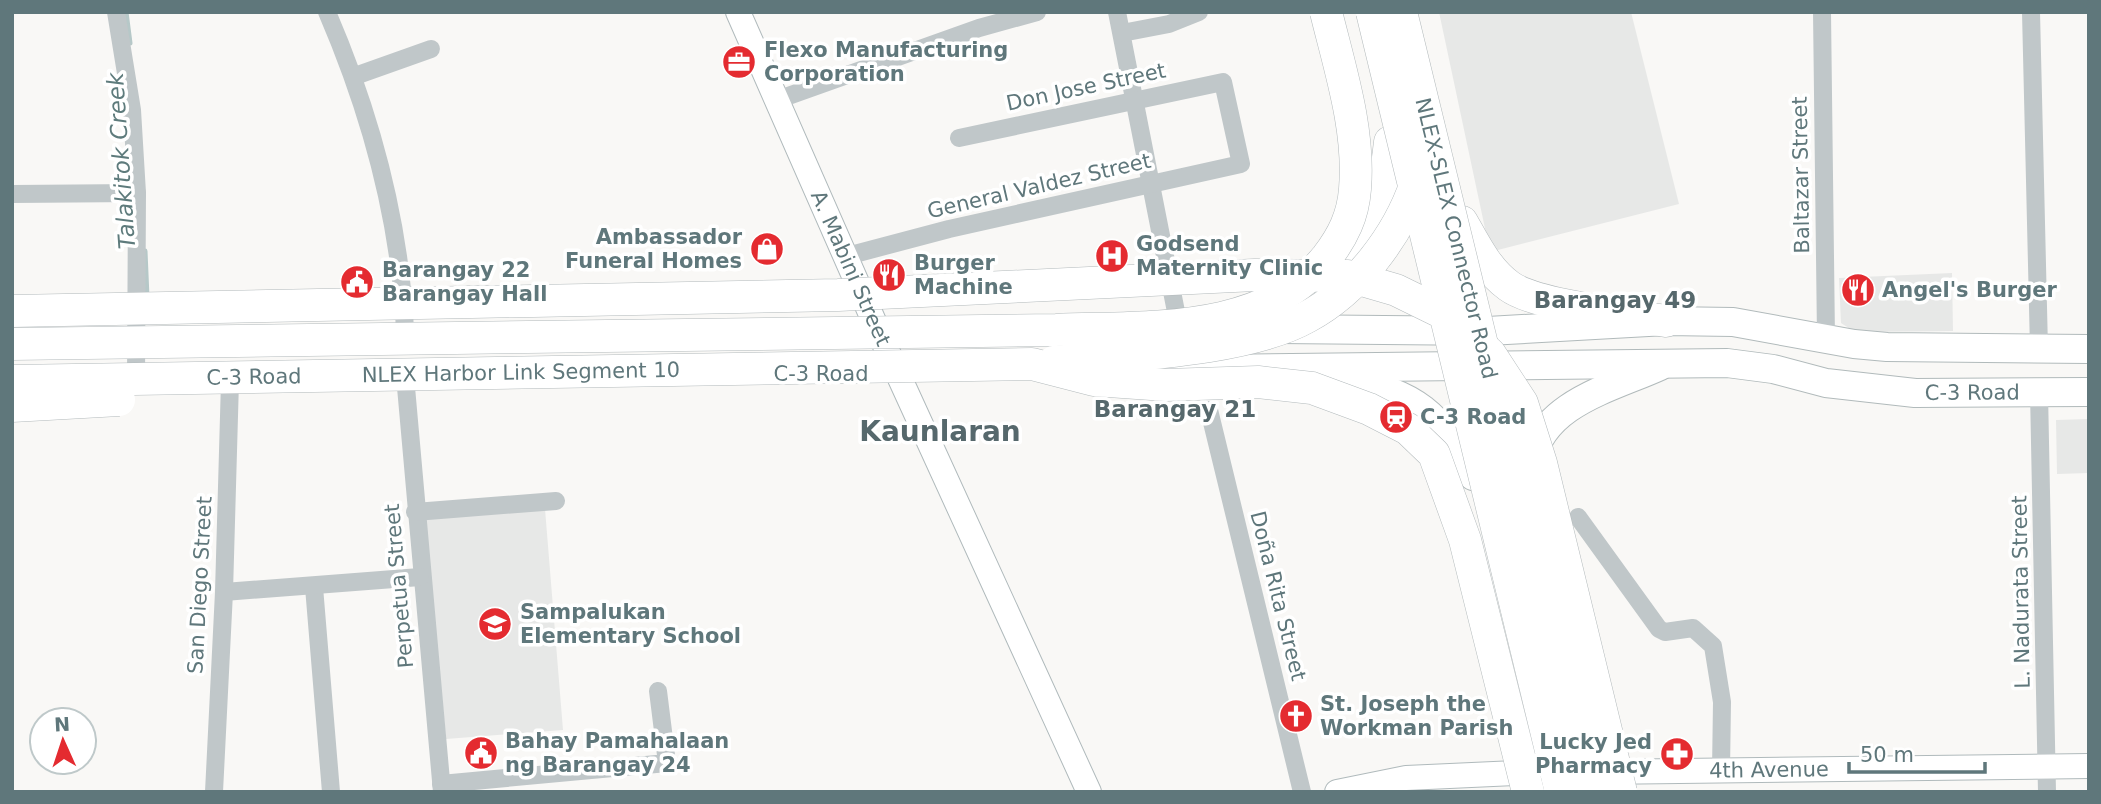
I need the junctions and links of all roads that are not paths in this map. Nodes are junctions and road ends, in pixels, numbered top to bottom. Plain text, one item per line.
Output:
1 (116, 12) edge
2 (327, 12) edge
3 (737, 12) edge
4 (1037, 12) edge
5 (1117, 12) edge
6 (1199, 12) edge
7 (1326, 12) edge
8 (1356, 12) edge
9 (1372, 12) edge
10 (1401, 12) edge
11 (1412, 12) edge
12 (1421, 12) edge
13 (1822, 12) edge
14 (2032, 12) edge
15 (976, 20) edge
16 (1122, 33) junction
17 (431, 49) dead end
18 (355, 76) junction
19 (777, 100) junction
20 (1134, 100) junction
21 (959, 138) dead end
22 (1390, 142) junction
23 (1241, 164) joint
24 (1150, 184) junction
25 (137, 193) junction
26 (12, 194) edge
27 (1462, 222) junction
28 (847, 256) junction
29 (12, 311) edge
30 (1666, 321) junction
31 (876, 326) junction
32 (1179, 327) junction
33 (1572, 327) junction
34 (405, 330) junction
35 (1437, 331) junction
36 (1488, 331) junction
37 (136, 336) junction
38 (12, 338) edge
39 (1826, 338) junction
40 (12, 344) edge
41 (2039, 349) junction
42 (2089, 349) edge
43 (1669, 362) junction
44 (1574, 363) junction
45 (1032, 364) junction
46 (1497, 364) junction
47 (1446, 366) junction
48 (1281, 369) junction
49 (899, 374) junction
50 (396, 376) junction
51 (230, 380) junction
52 (12, 382) edge
53 (136, 382) junction
54 (2039, 392) junction
55 (2089, 392) edge
56 (12, 406) edge
57 (1209, 410) dead end
58 (1474, 476) junction
59 (1532, 497) junction
60 (556, 501) dead end
61 (415, 512) junction
62 (1578, 517) dead end
63 (420, 578) junction
64 (314, 587) junction
65 (224, 592) junction
66 (658, 691) dead end
67 (2089, 766) edge
68 (2047, 767) junction
69 (1721, 771) junction
70 (1596, 785) edge
71 (1546, 787) edge
72 (441, 788) edge
73 (214, 792) edge
74 (331, 792) edge
75 (1089, 792) edge
76 (1302, 792) edge
77 (1337, 792) edge
78 (1621, 792) edge
79 (2047, 792) edge

1 - 25 street
2 - 18 street
3 - 19 main road, A. Mabini Street
4 - 15 street
5 - 16 street
6 - 16 street
7 - 40 highway, NLEX Harbor Link Segment 10, bridge
8 - 22 highway
9 - 71 highway, NLEX-SLEX Connector Road, bridge
10 - 70 highway, NLEX-SLEX Connector Road, bridge
11 - 27 highway
12 - 45 highway, bridge
13 - 39 street, Baltazar Street
14 - 41 street
15 - 19 street
16 - 20 street
17 - 18 street
18 - 34 street
19 - 28 main road, A. Mabini Street
20 - 21 street, Don Jose Street
20 - 23 street, Don Jose Street
20 - 24 street
22 - 32 highway
22 - 35 highway
23 - 24 street, General Valdez Street
24 - 28 street, General Valdez Street
24 - 32 street
25 - 26 street
25 - 37 street
27 - 30 highway
27 - 36 highway
28 - 31 main road, A. Mabini Street
29 - 78 highway, bridge
30 - 33 main road, C-3 Road
30 - 39 main road, C-3 Road
31 - 32 main road, C-3 Road
31 - 34 main road, C-3 Road
31 - 49 main road, A. Mabini Street
32 - 35 main road, C-3 Road
33 - 36 main road, C-3 Road
33 - 44 main road
34 - 37 main road, C-3 Road
35 - 36 main road, C-3 Road
35 - 47 main road
36 - 46 main road
37 - 38 main road, C-3 Road
37 - 53 street
39 - 41 main road, C-3 Road
41 - 42 main road, C-3 Road
43 - 44 main road, C-3 Road
43 - 54 main road, C-3 Road
43 - 59 main road
44 - 46 main road, C-3 Road
45 - 50 highway, NLEX Harbor Link Segment 10, bridge
45 - 71 highway, bridge
46 - 47 main road, C-3 Road
46 - 59 main road
47 - 48 main road, C-3 Road
47 - 58 main road
48 - 49 main road, C-3 Road
48 - 58 main road
49 - 50 main road, C-3 Road
49 - 75 main road, A. Mabini Street
50 - 51 main road, C-3 Road
50 - 52 highway, NLEX Harbor Link Segment 10, bridge
50 - 56 highway, bridge
50 - 61 street, Perpetua Street
51 - 53 main road, C-3 Road
51 - 65 street, San Diego Street
52 - 53 main road, C-3 Road
54 - 55 main road, C-3 Road
54 - 68 street, L. Nadurata Street
57 - 76 street, Doña Rita Street
58 - 71 main road
59 - 70 main road
60 - 61 street
61 - 63 street, Perpetua Street
62 - 69 street
63 - 64 street
63 - 72 street, Perpetua Street
64 - 65 street
64 - 74 street
65 - 73 street, San Diego Street
66 - 72 street
67 - 68 main road, 4th Avenue
68 - 69 main road, 4th Avenue
68 - 79 street, L. Nadurata Street
69 - 70 main road, 4th Avenue
70 - 71 main road, 4th Avenue
71 - 77 main road, 4th Avenue

